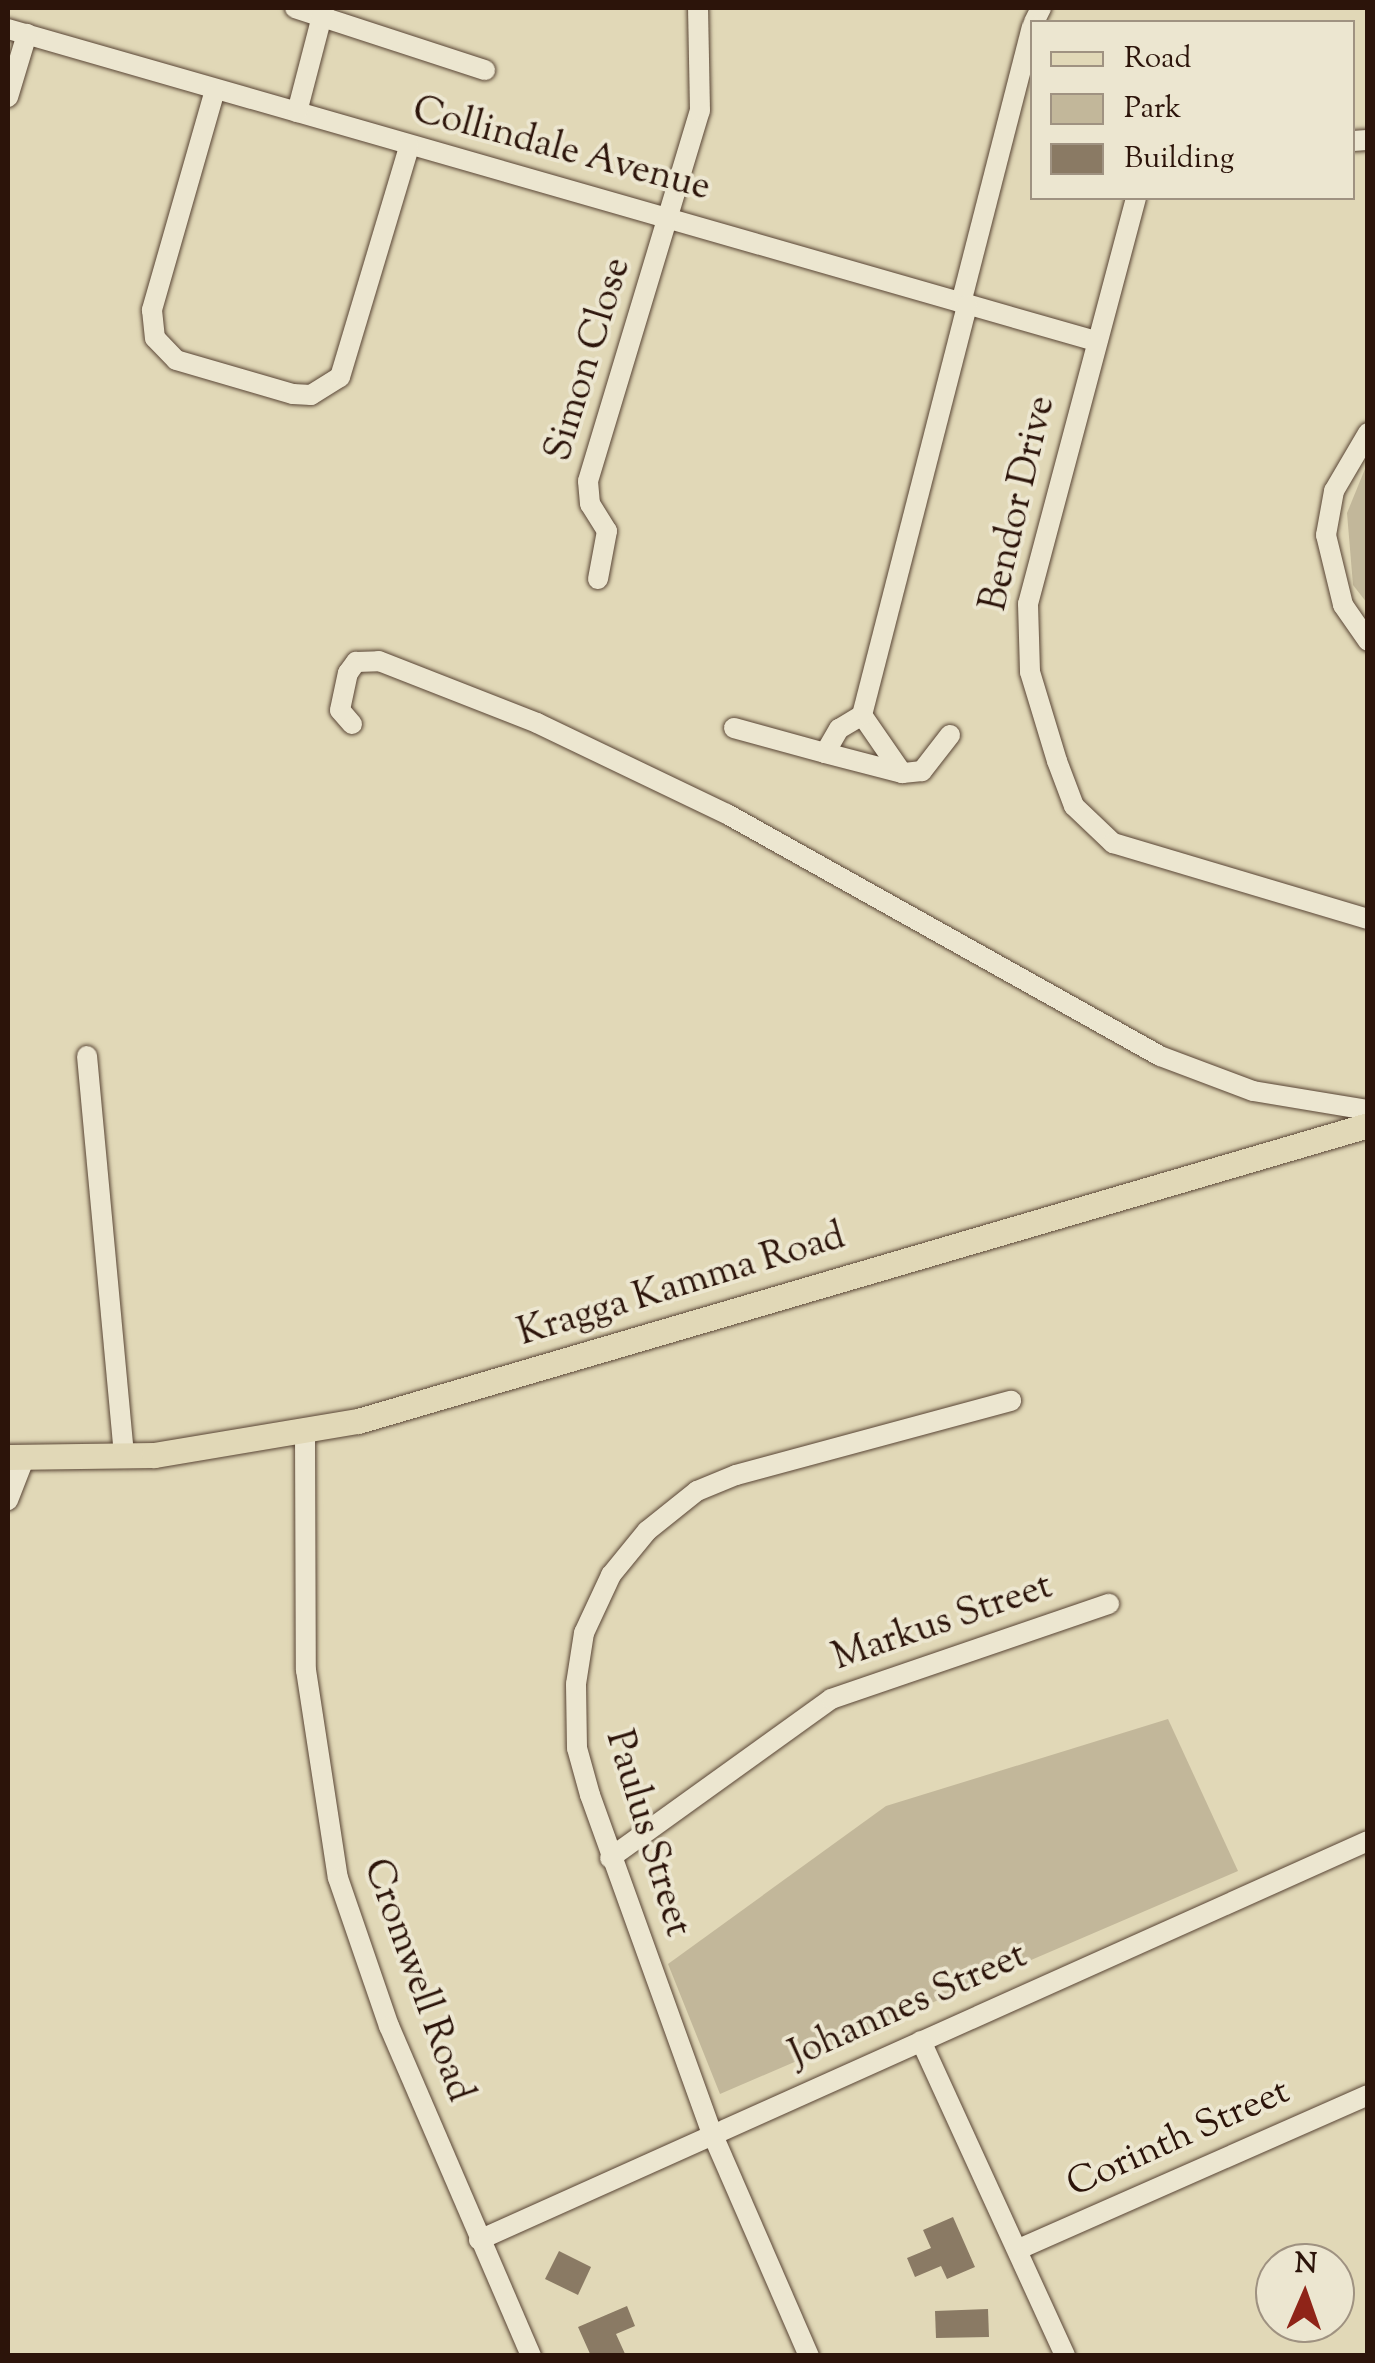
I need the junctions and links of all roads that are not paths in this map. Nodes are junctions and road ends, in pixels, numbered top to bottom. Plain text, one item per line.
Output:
1 (295, 8) edge
2 (698, 8) edge
3 (323, 11) edge
4 (17, 32) edge
5 (1030, 41) edge
6 (485, 70) dead end
7 (215, 90) junction
8 (8, 97) edge
9 (296, 112) junction
10 (410, 146) junction
11 (1135, 200) edge
12 (670, 216) junction
13 (964, 304) junction
14 (1095, 341) junction
15 (1368, 433) edge
16 (598, 579) dead end
17 (1368, 641) edge
18 (862, 715) junction
19 (352, 724) dead end
20 (734, 728) dead end
21 (950, 735) dead end
22 (825, 753) junction
23 (902, 772) junction
24 (1368, 919) edge
25 (87, 1056) dead end
26 (1368, 1110) edge
27 (1368, 1125) edge
28 (1011, 1400) dead end
29 (305, 1433) junction
30 (16, 1458) edge
31 (124, 1458) junction
32 (8, 1500) edge
33 (1109, 1604) dead end
34 (1368, 1841) edge
35 (610, 1858) junction
36 (921, 2042) junction
37 (1368, 2095) edge
38 (711, 2131) junction
39 (479, 2240) junction
40 (1018, 2249) junction
41 (531, 2356) edge
42 (809, 2356) edge
43 (1065, 2356) edge

1 - 3 street
2 - 12 street, Simon Close
3 - 6 street
3 - 9 street
4 - 7 street, Collindale Avenue
4 - 8 street
5 - 13 street
7 - 9 street, Collindale Avenue
7 - 10 street
9 - 10 street, Collindale Avenue
10 - 12 street, Collindale Avenue
11 - 14 street, Bendor Drive
12 - 13 street, Collindale Avenue
12 - 16 street, Simon Close
13 - 14 street, Collindale Avenue
13 - 18 street
14 - 24 street, Bendor Drive
15 - 17 street
18 - 22 street
18 - 23 street
19 - 26 street
20 - 22 street
21 - 23 street
22 - 23 street
25 - 31 street
27 - 29 main road, Kragga Kamma Road
28 - 35 street, Paulus Street
29 - 31 main road, Kragga Kamma Road
29 - 39 street, Cromwell Road
30 - 31 main road, Kragga Kamma Road
30 - 32 street
33 - 35 street, Markus Street
34 - 36 street, Johannes Street
35 - 38 street, Paulus Street
36 - 38 street, Johannes Street
36 - 40 street
37 - 40 street, Corinth Street
38 - 39 street, Johannes Street
38 - 42 street, Paulus Street
39 - 41 street, Cromwell Road
40 - 43 street

